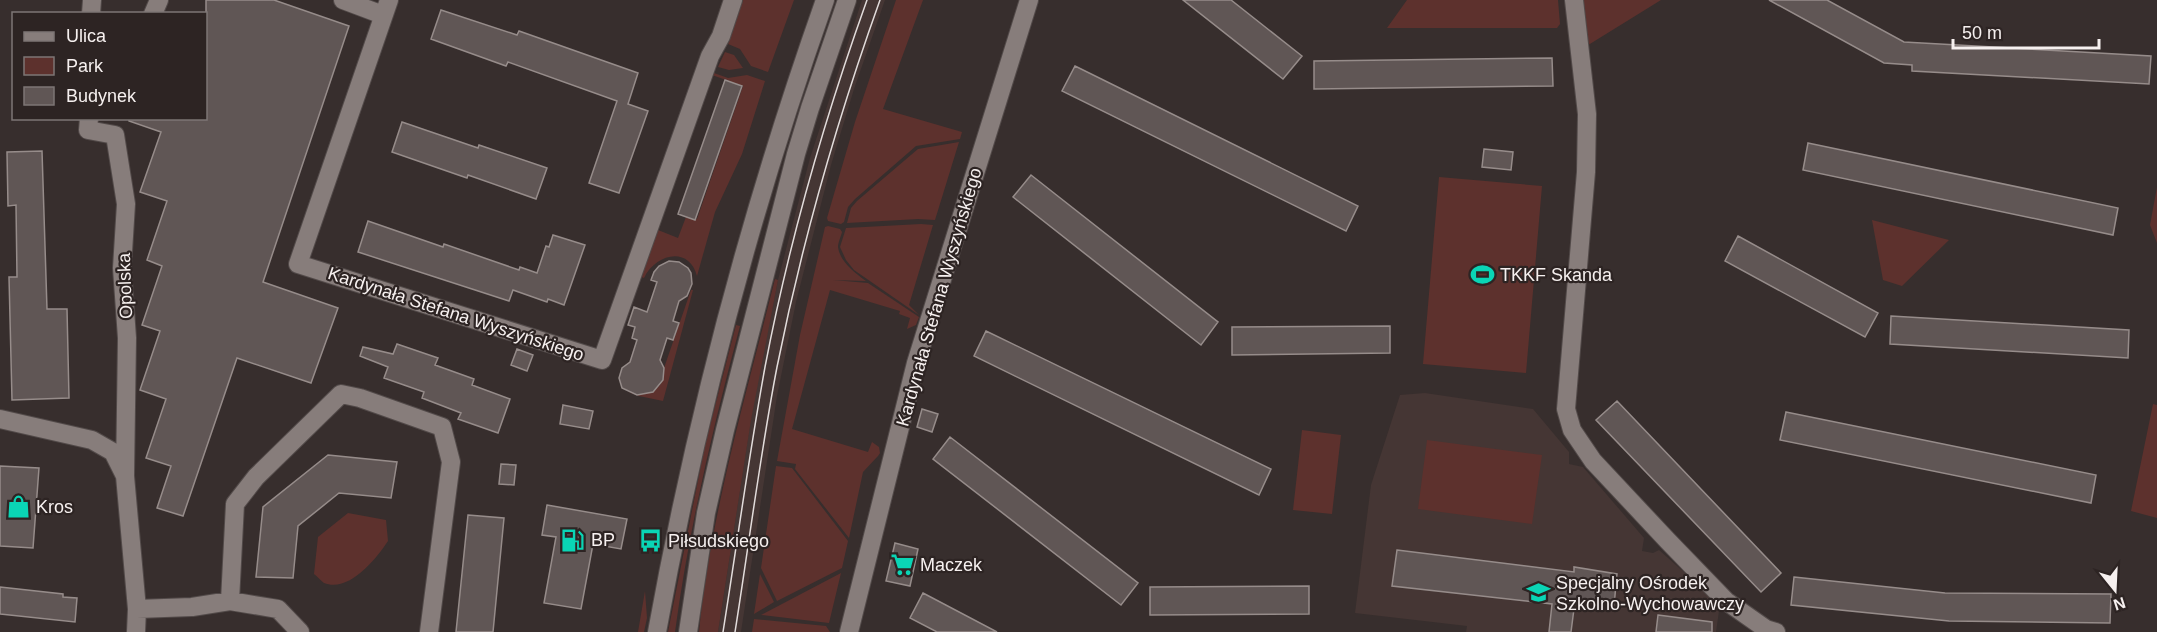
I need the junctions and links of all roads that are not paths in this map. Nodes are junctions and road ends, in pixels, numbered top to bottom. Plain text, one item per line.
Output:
1 (343, 0) edge
2 (733, 0) edge
3 (825, 0) edge
4 (847, 0) edge
5 (1029, 0) edge
6 (1574, 0) edge
7 (386, 8) edge
8 (89, 120) edge
9 (0, 418) edge
10 (125, 476) junction
11 (230, 600) junction
12 (137, 609) junction
13 (136, 632) edge
14 (300, 632) edge
15 (429, 632) edge
16 (657, 632) edge
17 (688, 632) edge
18 (849, 632) edge
19 (1776, 632) edge

1 - 7 street, Kardynała Stefana Wyszyńskiego
2 - 7 street, Kardynała Stefana Wyszyńskiego
3 - 16 street
4 - 17 street
5 - 18 street, Kardynała Stefana Wyszyńskiego
6 - 19 street
8 - 10 street, Opolska
9 - 10 street, Opolska
10 - 12 street, Opolska
11 - 12 street
11 - 14 street
11 - 15 street
12 - 13 street, Opolska

